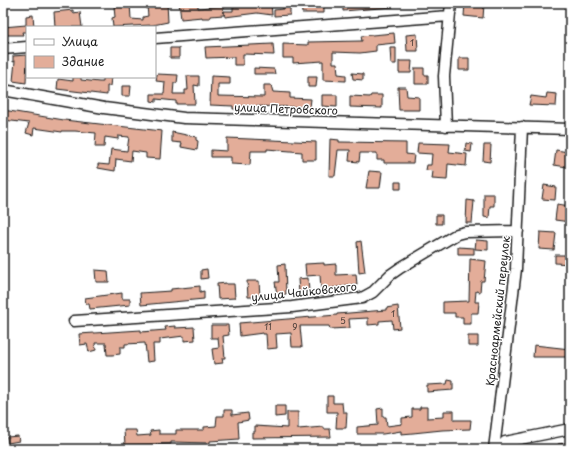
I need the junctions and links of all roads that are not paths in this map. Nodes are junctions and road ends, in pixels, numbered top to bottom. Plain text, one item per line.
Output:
1 (451, 3) edge
2 (449, 16) junction
3 (156, 38) edge
4 (26, 47) edge
5 (3, 49) edge
6 (3, 90) edge
7 (446, 126) junction
8 (522, 127) junction
9 (570, 128) edge
10 (518, 231) junction
11 (74, 321) dead end
12 (570, 429) edge
13 (494, 449) edge
14 (499, 449) edge

1 - 2 street
2 - 3 street
2 - 7 street
4 - 5 street
6 - 7 street, улица Петровского
7 - 8 street, улица Петровского
8 - 9 street, улица Петровского
8 - 10 street, Красноармейский переулок
10 - 11 street, улица Чайковского
10 - 13 street, Красноармейский переулок
12 - 14 street

